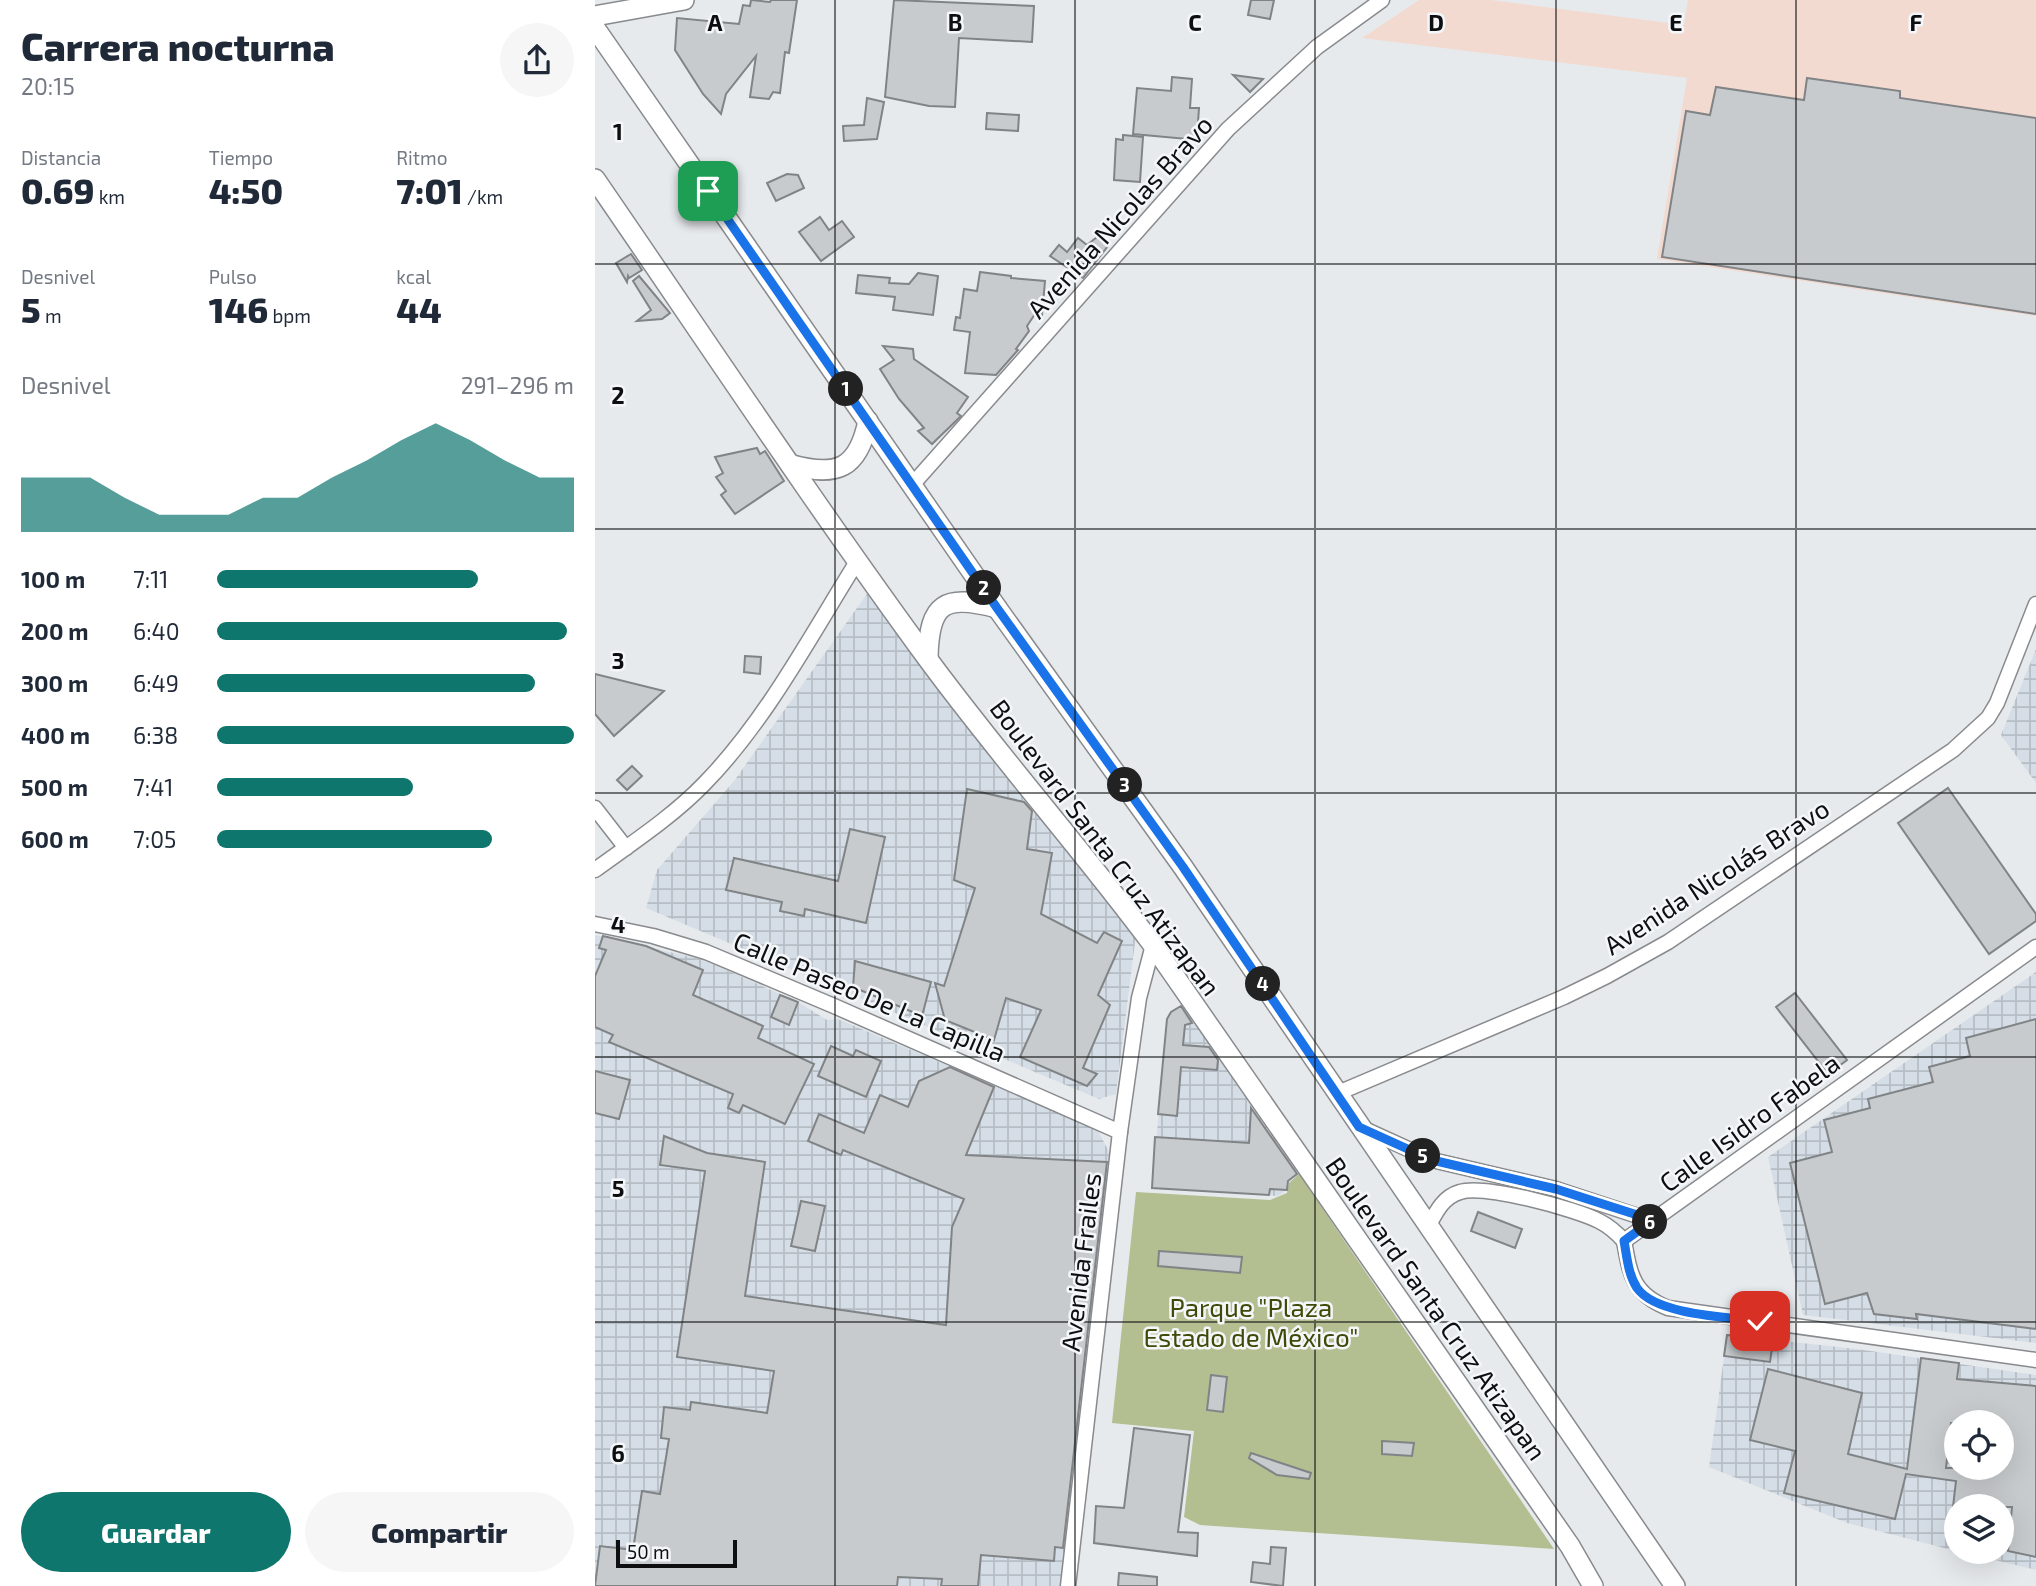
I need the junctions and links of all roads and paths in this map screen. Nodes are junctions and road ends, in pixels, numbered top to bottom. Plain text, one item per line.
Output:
1 (1382, 0) edge
2 (676, 1) edge
3 (595, 16) edge
4 (595, 29) edge
5 (595, 179) edge
6 (868, 421) junction
7 (792, 465) junction
8 (912, 485) junction
9 (858, 560) junction
10 (2036, 604) edge
11 (997, 608) junction
12 (927, 658) junction
13 (595, 808) edge
14 (627, 848) junction
15 (595, 870) edge
16 (595, 924) edge
17 (1153, 945) junction
18 (2036, 947) edge
19 (1338, 1093) junction
20 (1359, 1127) junction
21 (1120, 1132) junction
22 (1653, 1220) junction
23 (1428, 1227) junction
24 (1624, 1241) junction
25 (2036, 1360) edge
26 (1068, 1586) edge
27 (1593, 1586) edge
28 (1675, 1586) edge

1 - 8 street, Avenida Nicolas Bravo
2 - 3 main road
4 - 6 main road
5 - 7 main road, Boulevard Santa Cruz Atizapan
6 - 7 main road
6 - 8 main road, Boulevard Santa Cruz Atizapan
7 - 9 main road, Boulevard Santa Cruz Atizapan
8 - 11 main road, Boulevard Santa Cruz Atizapan
9 - 12 main road, Boulevard Santa Cruz Atizapan
9 - 14 street
10 - 19 street, Avenida Nicolás Bravo
11 - 12 main road
11 - 19 main road, Boulevard Santa Cruz Atizapan
12 - 17 main road, Boulevard Santa Cruz Atizapan
13 - 14 street
14 - 15 street
16 - 21 street, Calle Paseo De La Capilla
17 - 21 street, Avenida Frailes
17 - 27 main road, Boulevard Santa Cruz Atizapan
18 - 22 street, Calle Isidro Fabela
19 - 20 main road, Boulevard Santa Cruz Atizapan
20 - 22 street
20 - 23 main road, Boulevard Santa Cruz Atizapan
21 - 26 street, Avenida Frailes
22 - 24 street, Calle Isidro Fabela
23 - 24 street
23 - 28 main road, Boulevard Santa Cruz Atizapan
24 - 25 street

